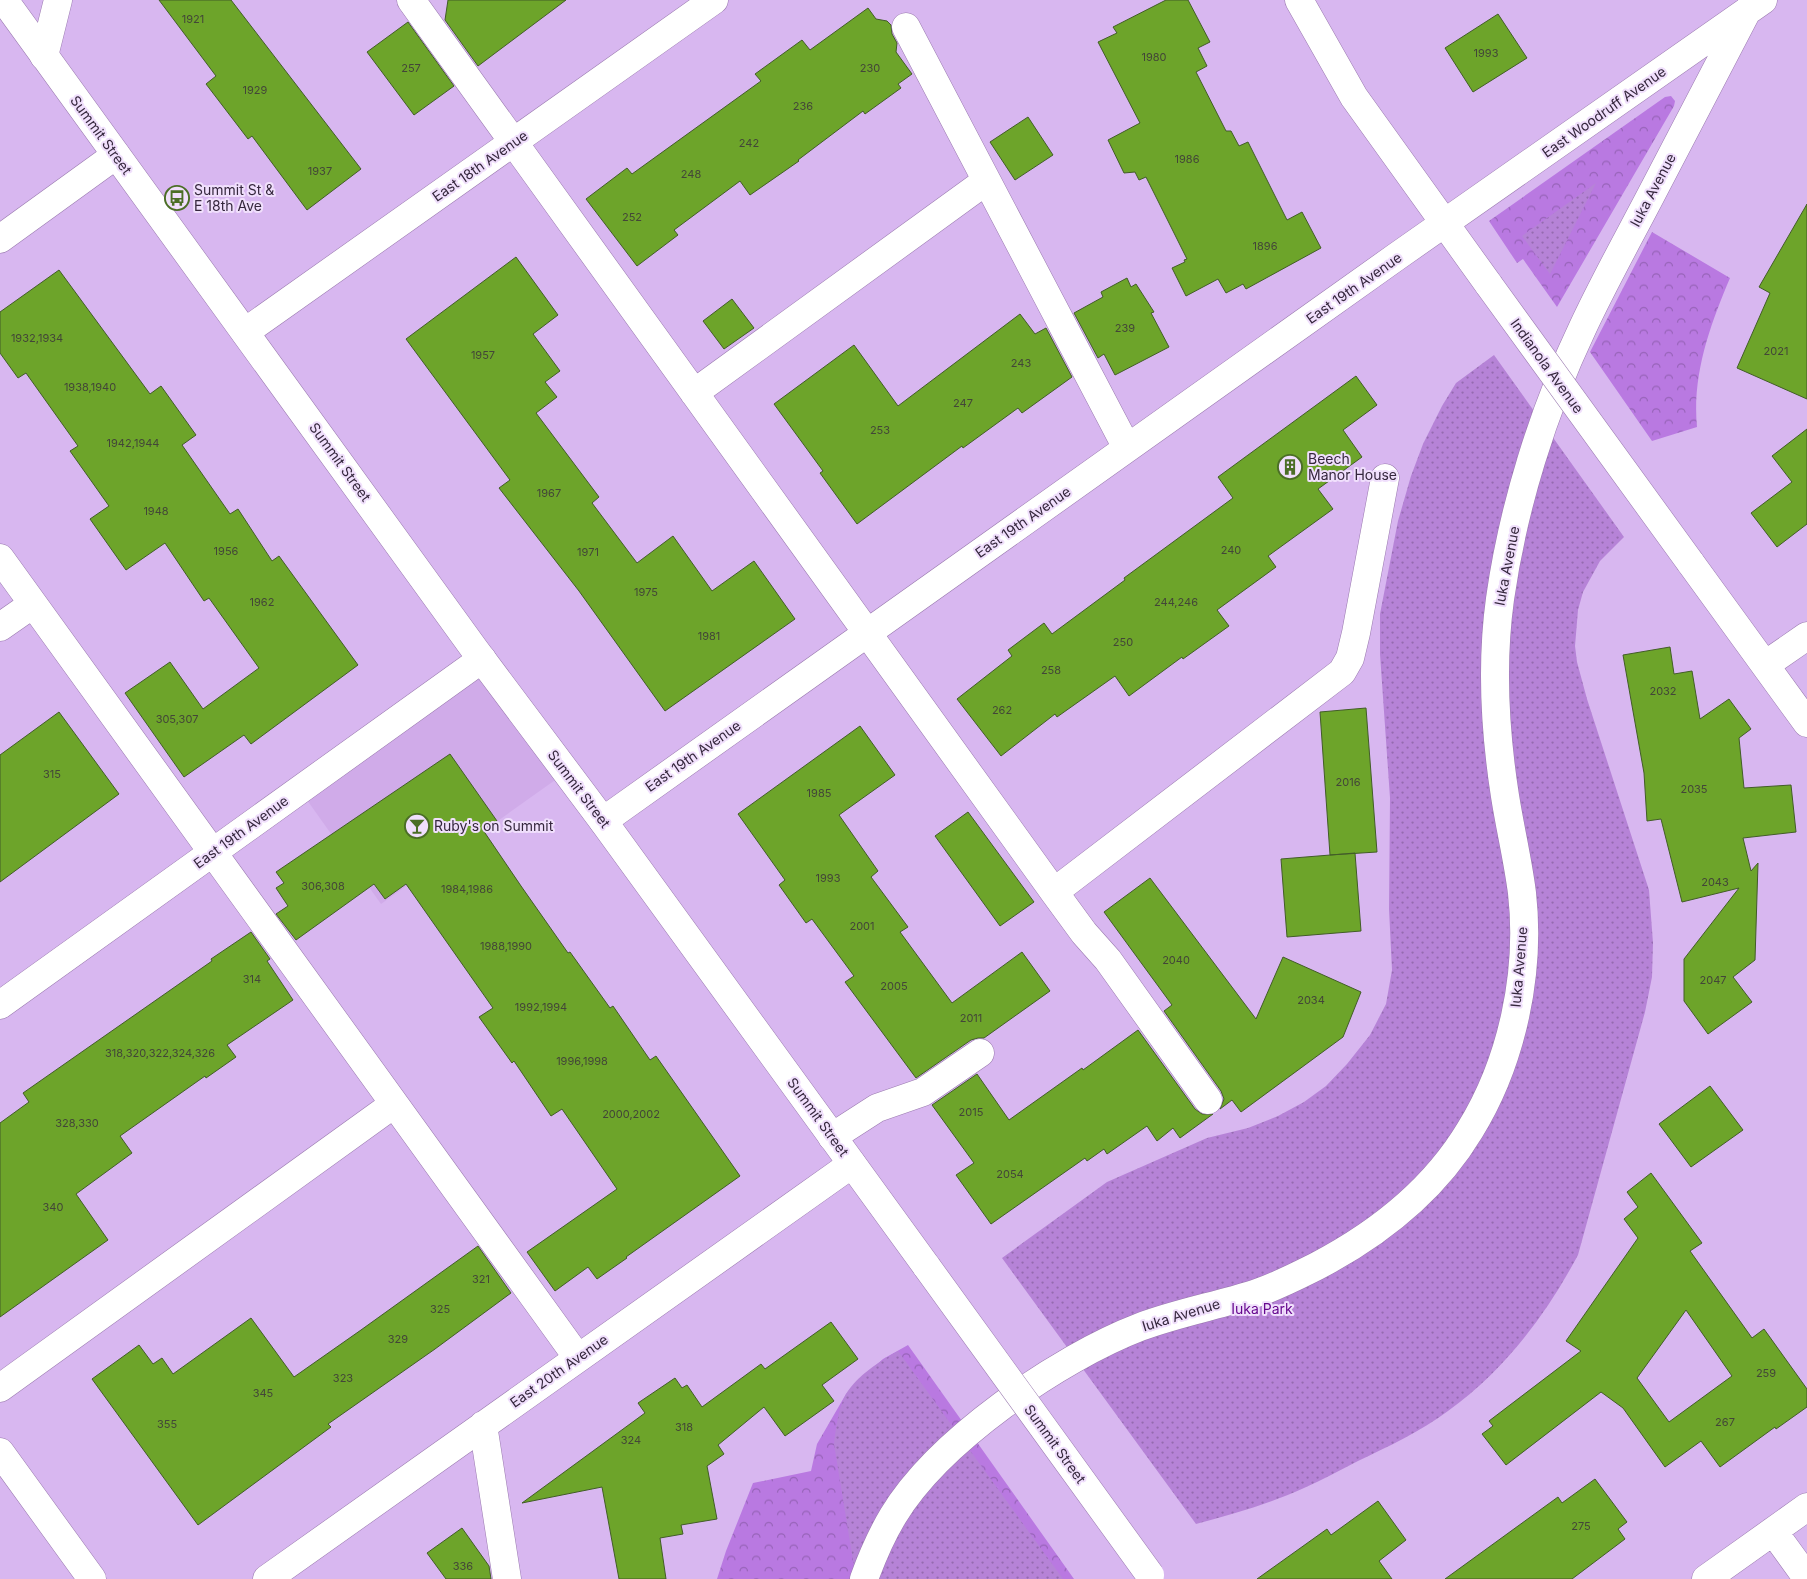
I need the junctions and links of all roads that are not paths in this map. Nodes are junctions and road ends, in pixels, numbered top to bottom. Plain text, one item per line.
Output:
1 (4, 0) edge
2 (58, 0) edge
3 (411, 0) edge
4 (714, 0) edge
5 (1299, 0) edge
6 (1755, 6) edge
7 (906, 27) dead end
8 (44, 56) junction
9 (513, 142) junction
10 (116, 155) junction
11 (986, 181) junction
12 (1444, 224) junction
13 (0, 238) edge
14 (246, 332) junction
15 (694, 393) junction
16 (1127, 448) junction
17 (1385, 478) dead end
18 (0, 558) edge
19 (33, 604) junction
20 (0, 627) edge
21 (867, 633) junction
22 (1807, 636) edge
23 (482, 659) junction
24 (1764, 665) junction
25 (1807, 723) edge
26 (603, 821) junction
27 (213, 852) junction
28 (1054, 892) junction
29 (0, 1005) edge
30 (980, 1053) dead end
31 (1208, 1100) dead end
32 (394, 1104) junction
33 (832, 1137) junction
34 (852, 1164) junction
35 (578, 1358) junction
36 (0, 1388) edge
37 (483, 1425) junction
38 (0, 1452) edge
39 (1807, 1507) edge
40 (1773, 1531) junction
41 (1151, 1577) edge
42 (1807, 1578) edge
43 (92, 1579) edge
44 (267, 1579) edge
45 (507, 1579) edge
46 (864, 1579) edge
47 (1706, 1579) edge

1 - 8 street, Summit Street
2 - 8 street
3 - 9 street
4 - 9 street, East 18th Avenue
5 - 12 street, Indianola Avenue
6 - 12 street, East Woodruff Avenue
6 - 46 street, Iuka Avenue
7 - 11 street
8 - 10 street, Summit Street
9 - 14 street, East 18th Avenue
9 - 15 street
10 - 13 street
10 - 14 street, Summit Street
11 - 15 street
11 - 16 street
12 - 16 street, East 19th Avenue
12 - 24 street, Indianola Avenue, bridge
14 - 23 street, Summit Street
15 - 21 street
16 - 21 street, East 19th Avenue
17 - 28 street
18 - 19 street
19 - 20 street
19 - 27 street
21 - 26 street, East 19th Avenue
21 - 28 street
22 - 24 street
23 - 26 street, Summit Street
23 - 27 street, East 19th Avenue
24 - 25 street, Indianola Avenue
26 - 33 street, Summit Street
27 - 29 street, East 19th Avenue
27 - 32 street
28 - 31 street
30 - 33 street
32 - 35 street
32 - 36 street
33 - 34 street, Summit Street
34 - 35 street, East 20th Avenue
34 - 41 street, Summit Street, bridge
35 - 37 street, East 20th Avenue
37 - 44 street, East 20th Avenue
37 - 45 street
38 - 43 street
39 - 40 street
40 - 42 street
40 - 47 street

